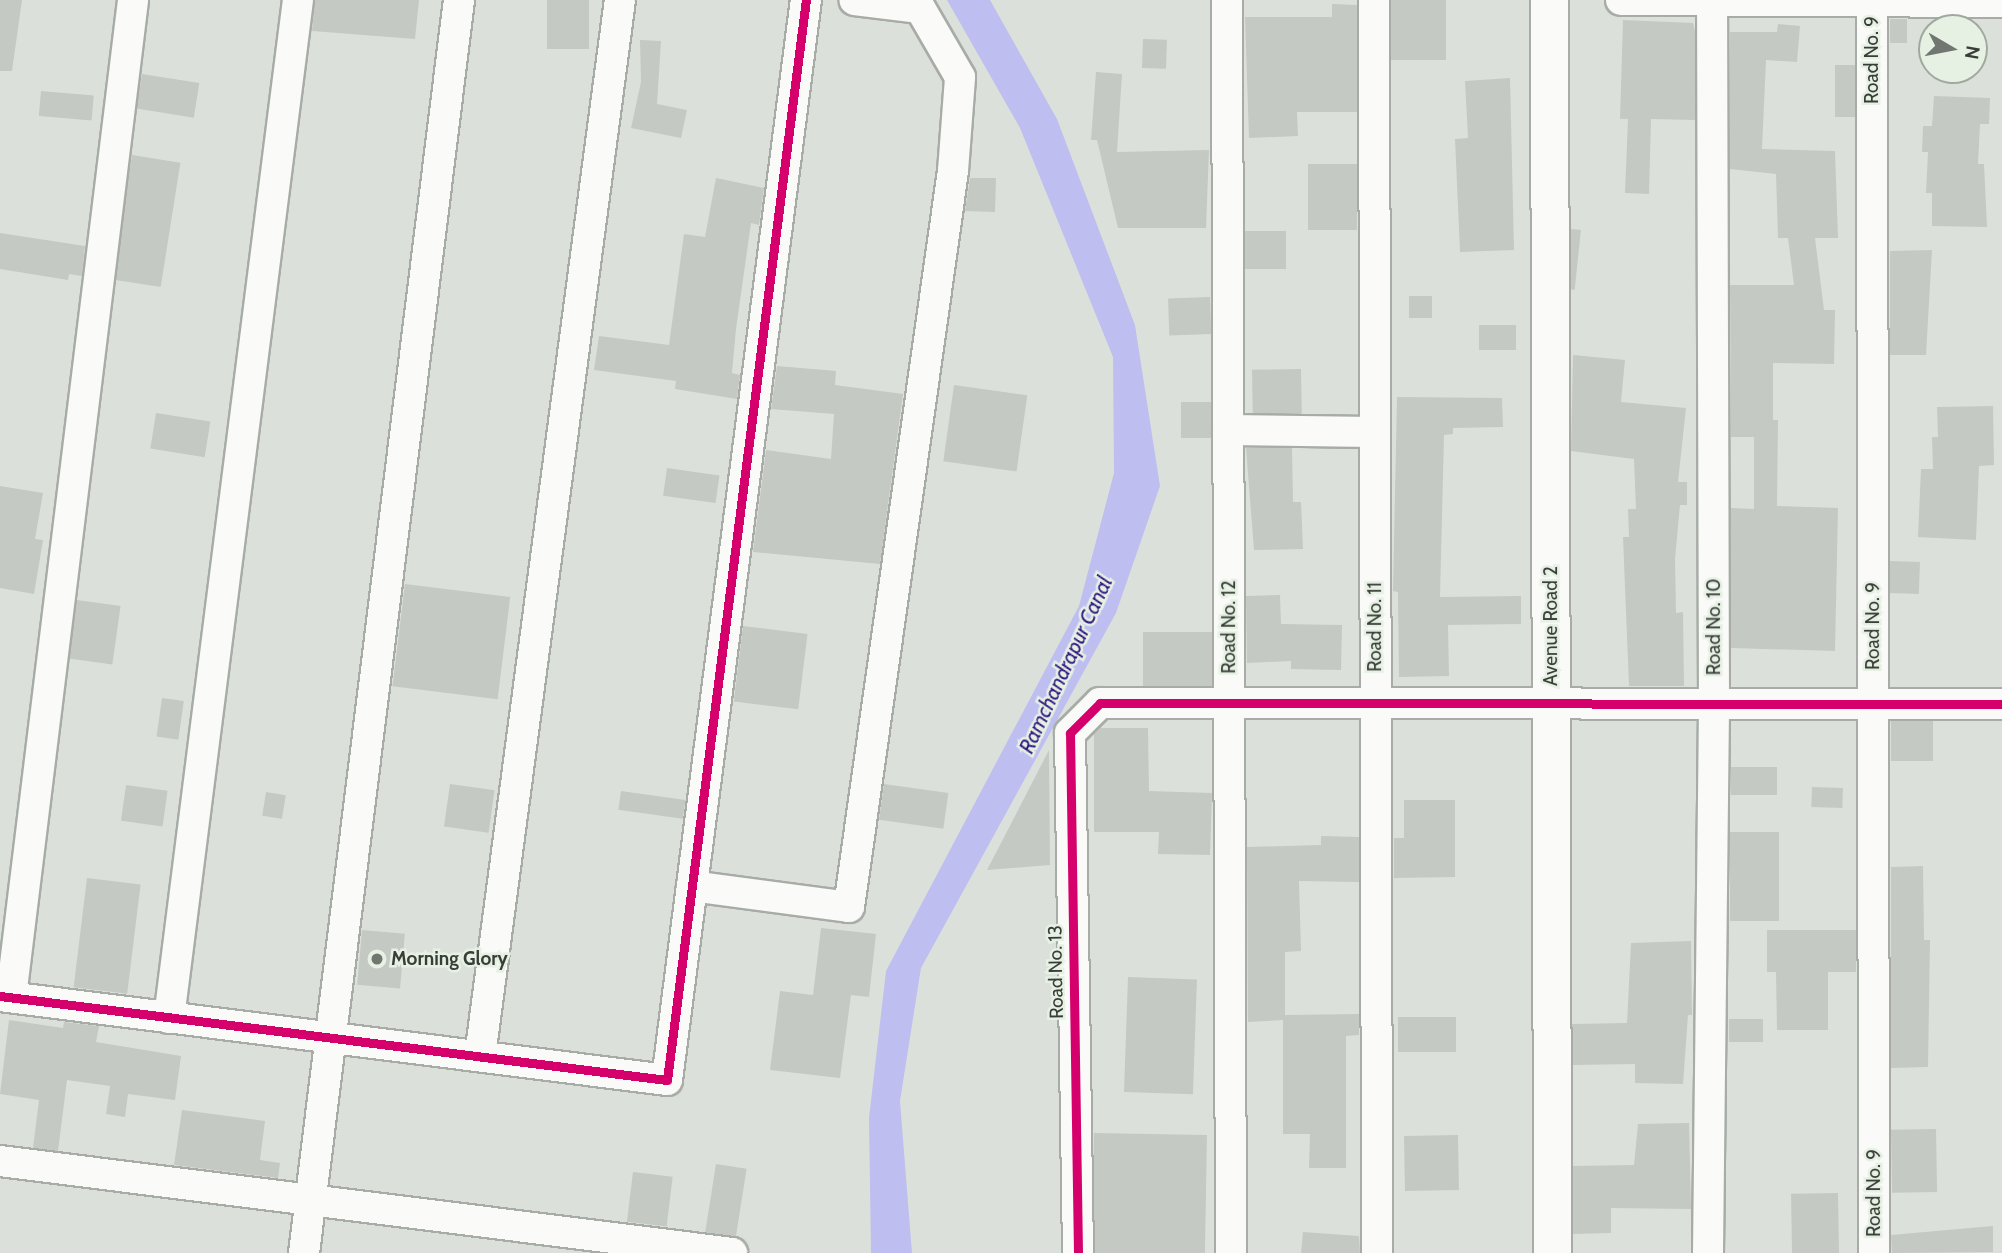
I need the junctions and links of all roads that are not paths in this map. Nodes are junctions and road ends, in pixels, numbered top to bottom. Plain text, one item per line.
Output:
1 (133, 0) edge
2 (298, 0) edge
3 (459, 0) edge
4 (620, 0) edge
5 (806, 0) edge
6 (854, 0) edge
7 (1227, 0) edge
8 (1374, 0) edge
9 (1549, 0) edge
10 (1621, 0) edge
11 (1712, 0) edge
12 (1872, 1) edge
13 (2002, 2) edge
14 (1228, 430) junction
15 (1375, 432) junction
16 (1229, 704) junction
17 (1376, 704) junction
18 (1551, 704) junction
19 (1714, 704) junction
20 (1873, 704) junction
21 (2002, 704) edge
22 (692, 886) junction
23 (6, 997) edge
24 (169, 1017) junction
25 (330, 1038) junction
26 (480, 1056) junction
27 (0, 1161) edge
28 (310, 1200) junction
29 (303, 1253) edge
30 (732, 1253) edge
31 (1078, 1253) edge
32 (1231, 1253) edge
33 (1377, 1253) edge
34 (1552, 1253) edge
35 (1709, 1253) edge
36 (1874, 1253) edge

1 - 23 street
2 - 24 street
3 - 25 street
4 - 26 street
5 - 22 street
6 - 22 street
7 - 14 street, Road No. 12
8 - 15 street, Road No. 11
9 - 18 street, Avenue Road 2
10 - 11 street
11 - 12 street
11 - 19 street, Road No. 10
12 - 13 street
12 - 20 street, Road No. 9
14 - 15 street
14 - 16 street, Road No. 12
15 - 17 street, Road No. 11
16 - 17 street
16 - 31 street, Road No. 13
16 - 32 street, Road No. 12
17 - 18 street
17 - 33 street, Road No. 11
18 - 19 street
18 - 34 street, Avenue Road 2
19 - 20 street
19 - 35 street, Road No. 10
20 - 21 street
20 - 36 street, Road No. 9
22 - 26 street
23 - 24 street
24 - 25 street
25 - 26 street
25 - 28 street
27 - 28 street
28 - 29 street
28 - 30 street

